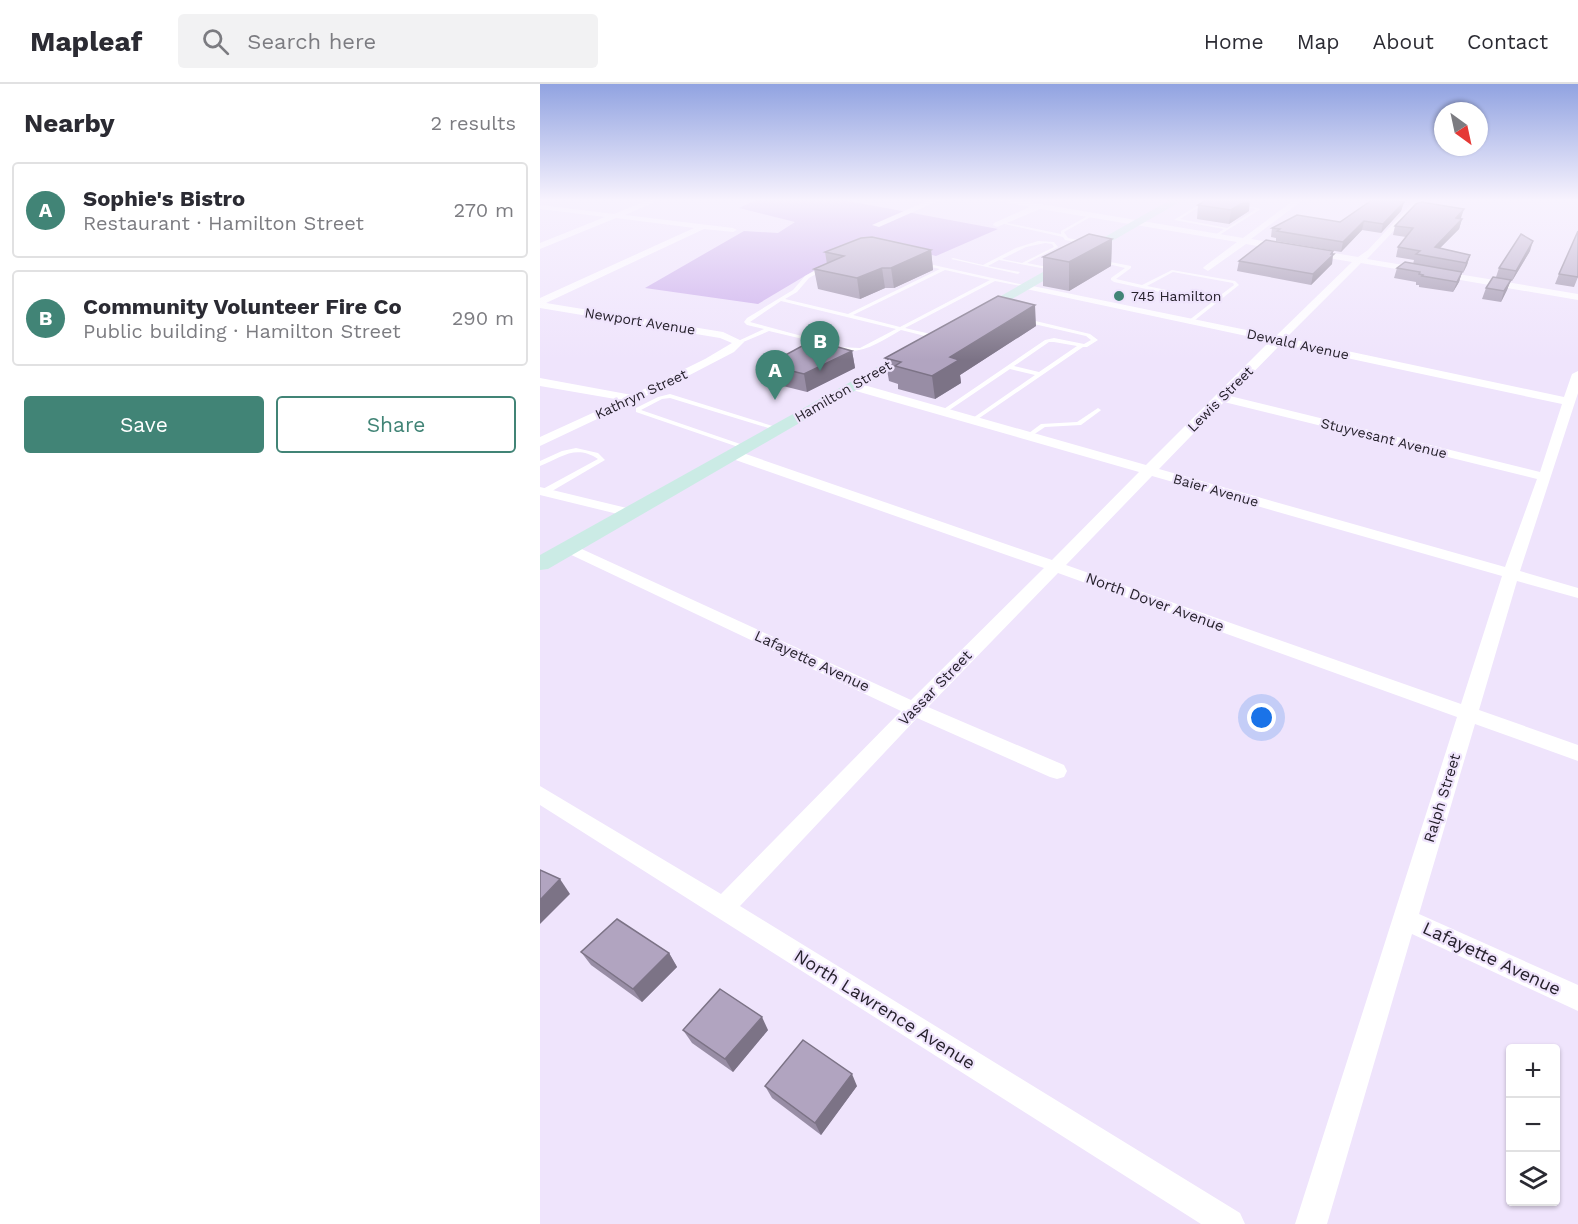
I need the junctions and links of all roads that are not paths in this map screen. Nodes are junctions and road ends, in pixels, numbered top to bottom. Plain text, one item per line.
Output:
1 (648, 253) edge
2 (1009, 253) edge
3 (1042, 253) edge
4 (1098, 253) joint
5 (1228, 253) edge
6 (1318, 253) edge
7 (1369, 253) edge
8 (953, 259) dead end
9 (998, 259) junction
10 (908, 260) edge
11 (1360, 260) junction
12 (833, 264) edge
13 (1023, 264) junction
14 (984, 266) junction
15 (945, 268) junction
16 (1208, 268) dead end
17 (1055, 270) junction
18 (1022, 279) junction
19 (993, 280) junction
20 (1143, 286) junction
21 (1578, 297) edge
22 (782, 300) junction
23 (1215, 302) junction
24 (540, 304) edge
25 (848, 315) junction
26 (1019, 319) edge
27 (965, 321) edge
28 (1190, 322) junction
29 (900, 328) junction
30 (769, 329) junction
31 (941, 335) joint
32 (1278, 340) junction
33 (739, 342) junction
34 (824, 344) edge
35 (1081, 345) junction
36 (835, 347) edge
37 (1009, 367) junction
38 (1039, 374) junction
39 (1578, 374) edge
40 (540, 382) edge
41 (853, 386) junction
42 (631, 398) junction
43 (1222, 398) junction
44 (1569, 402) junction
45 (1098, 410) dead end
46 (944, 412) junction
47 (973, 420) junction
48 (777, 429) junction
49 (1028, 436) junction
50 (540, 442) edge
51 (738, 451) junction
52 (540, 464) edge
53 (1149, 471) junction
54 (1545, 477) junction
55 (542, 491) edge
56 (630, 513) junction
57 (568, 548) junction
58 (540, 564) edge
59 (1054, 566) junction
60 (1511, 574) junction
61 (1578, 593) edge
62 (914, 709) junction
63 (1468, 714) junction
64 (1578, 753) edge
65 (1058, 771) dead end
66 (543, 800) edge
67 (723, 908) junction
68 (1405, 919) junction
69 (1578, 998) edge
70 (1229, 1224) edge
71 (1311, 1224) edge

1 - 24 street
2 - 9 lane
3 - 13 lane
4 - 17 street
4 - 20 lane
5 - 16 street
6 - 11 street
7 - 11 street, Lewis Street
8 - 14 lane
9 - 13 lane
9 - 14 lane
10 - 15 lane
11 - 21 street
11 - 32 street, Lewis Street
12 - 22 lane
13 - 17 lane
14 - 18 lane
15 - 19 lane
15 - 25 lane
17 - 18 street
18 - 19 lane
18 - 27 street
18 - 28 street, Dewald Avenue
19 - 29 lane
20 - 23 lane
20 - 23 lane
22 - 25 lane
22 - 30 lane
23 - 28 lane
24 - 33 street, Newport Avenue
25 - 29 lane
26 - 35 lane
28 - 32 street, Dewald Avenue
29 - 31 lane
29 - 36 lane
30 - 33 lane
30 - 34 lane
31 - 41 street, Hamilton Street
32 - 43 street, Lewis Street
32 - 44 street, Dewald Avenue
33 - 42 street, Kathryn Street
35 - 37 lane
35 - 38 lane
37 - 38 lane
37 - 46 lane
38 - 47 lane
39 - 44 street, Ralph Street
40 - 42 street
41 - 46 street, Baier Avenue
41 - 48 street, Hamilton Street
42 - 50 street, Kathryn Street
43 - 53 street, Lewis Street
43 - 54 street, Stuyvesant Avenue
44 - 54 street, Ralph Street
45 - 49 lane
46 - 47 street, Baier Avenue
47 - 49 street, Baier Avenue
48 - 51 street, Hamilton Street
48 - 51 lane
49 - 53 street, Baier Avenue
51 - 56 street, Hamilton Street
51 - 59 street, North Dover Avenue
52 - 55 lane
53 - 59 street, Vassar Street
53 - 60 street, Baier Avenue
54 - 60 street, Ralph Street
55 - 56 street
56 - 57 street, Hamilton Street
57 - 58 street, Hamilton Street
57 - 62 street, Lafayette Avenue
59 - 62 street, Vassar Street
59 - 63 street, North Dover Avenue
60 - 61 street, Baier Avenue
60 - 63 street, Ralph Street
62 - 65 street, Lafayette Avenue
62 - 67 street, Vassar Street
63 - 64 street, North Dover Avenue
63 - 68 street, Ralph Street
66 - 67 street, North Lawrence Avenue
67 - 70 street, North Lawrence Avenue
68 - 69 street, Lafayette Avenue
68 - 71 street, Ralph Street

